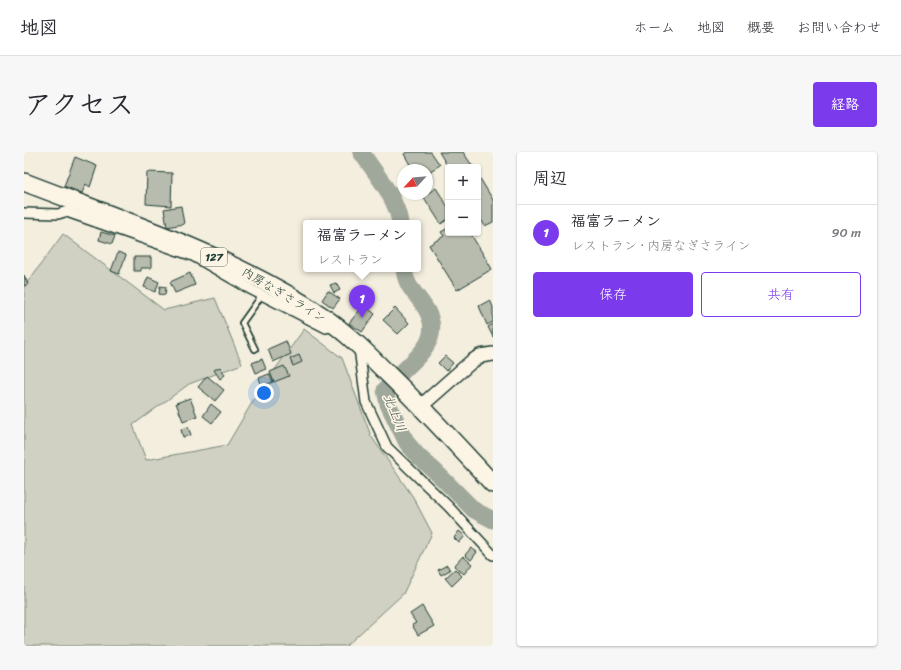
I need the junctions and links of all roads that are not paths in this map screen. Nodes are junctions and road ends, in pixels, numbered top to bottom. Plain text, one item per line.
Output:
1 (24, 182) edge
2 (84, 205) junction
3 (67, 212) junction
4 (24, 213) edge
5 (262, 295) junction
6 (335, 326) junction
7 (358, 344) junction
8 (255, 349) dead end
9 (493, 354) edge
10 (421, 406) junction
11 (490, 476) edge
12 (493, 555) edge

1 - 2 highway, 内房なぎさライン / 127
2 - 3 street
2 - 6 highway, 内房なぎさライン / 127
3 - 4 street
3 - 5 street
5 - 6 street
5 - 8 lane
6 - 7 highway, 内房なぎさライン / 127
7 - 10 highway, 内房なぎさライン / 127
7 - 12 street
9 - 10 street
10 - 11 highway, 内房なぎさライン / 127

